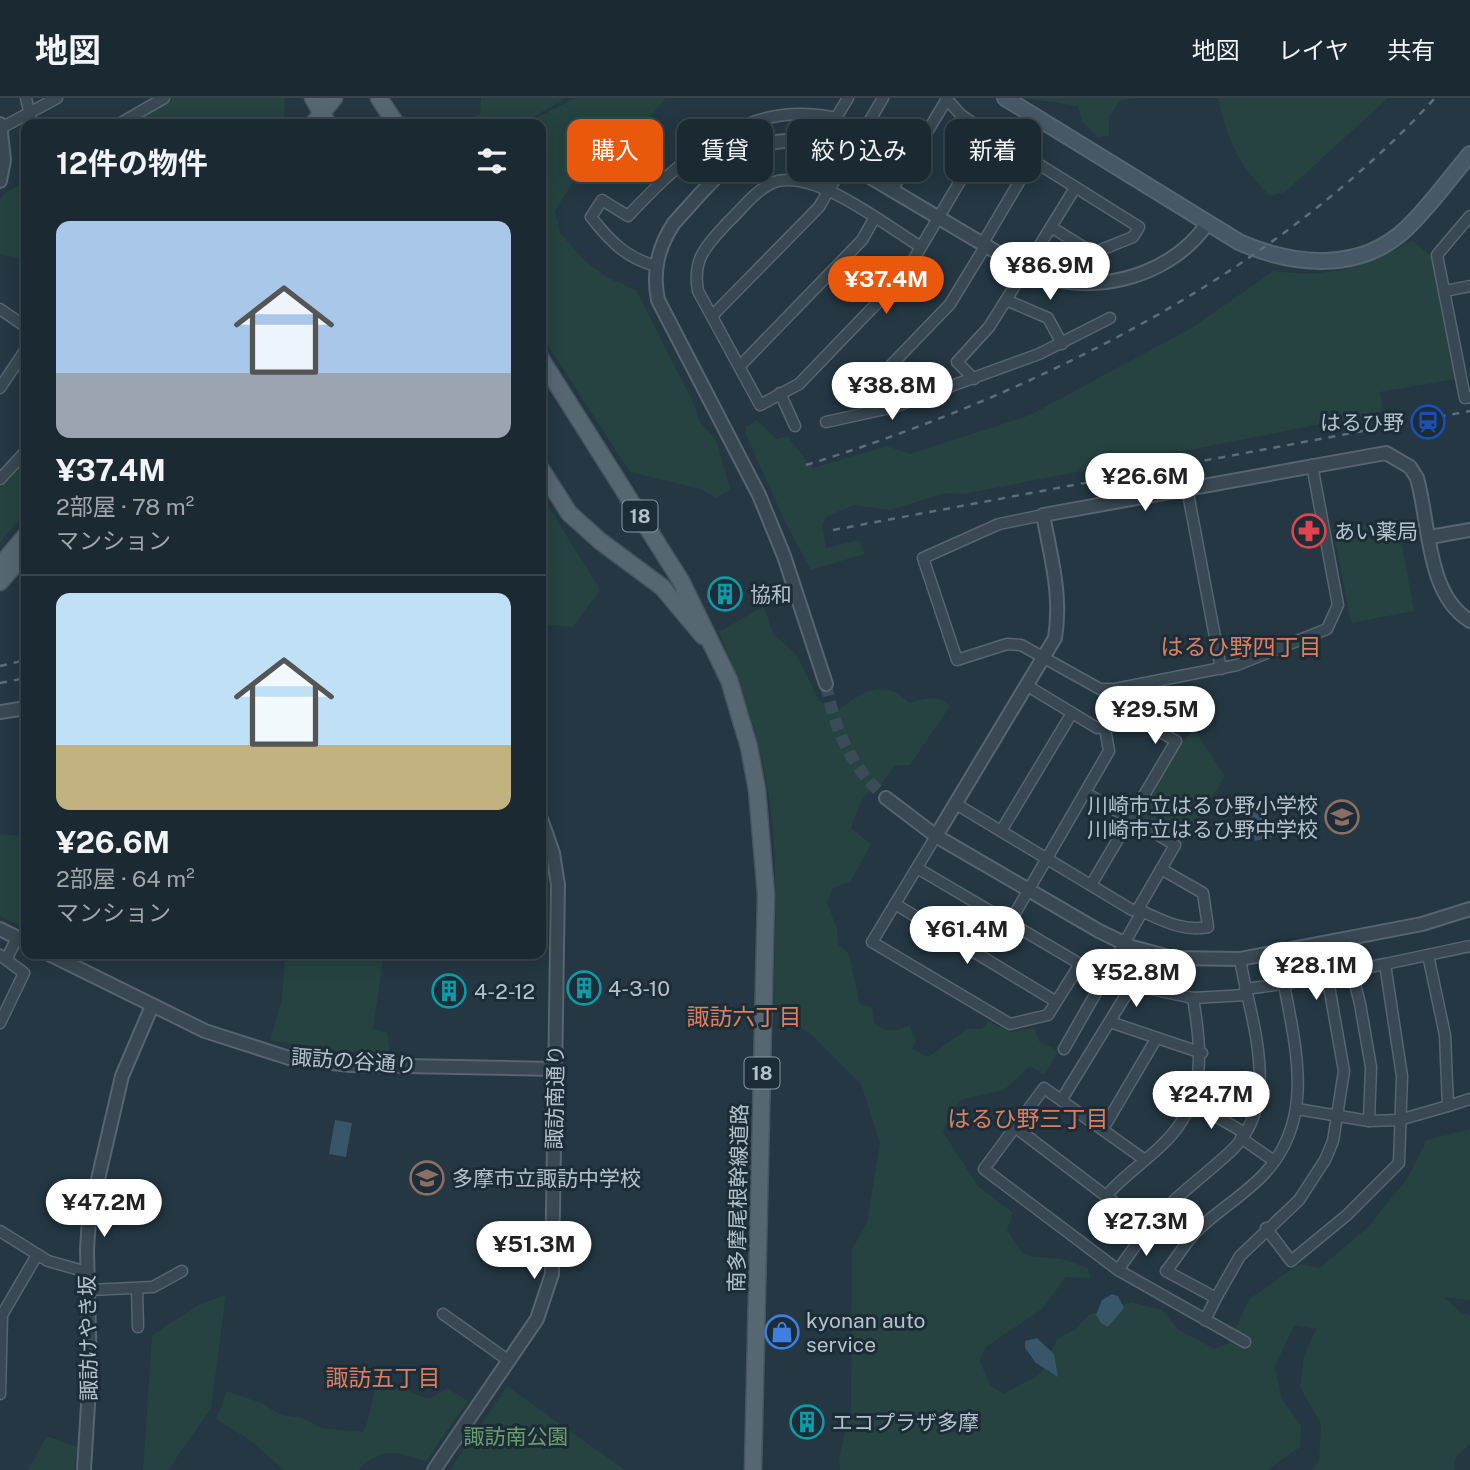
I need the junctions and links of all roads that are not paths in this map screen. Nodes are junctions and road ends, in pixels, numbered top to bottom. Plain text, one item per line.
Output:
1 (26, 98) edge
2 (57, 98) edge
3 (164, 98) edge
4 (313, 98) edge
5 (334, 98) edge
6 (344, 98) edge
7 (379, 98) edge
8 (849, 98) edge
9 (882, 98) edge
10 (947, 98) edge
11 (1005, 98) edge
12 (31, 113) junction
13 (32, 119) edge
14 (128, 119) edge
15 (322, 119) edge
16 (324, 119) edge
17 (325, 119) edge
18 (393, 119) edge
19 (870, 119) edge
20 (1, 126) edge
21 (787, 141) edge
22 (1470, 154) edge
23 (0, 181) edge
24 (833, 182) edge
25 (879, 182) edge
26 (1076, 188) junction
27 (892, 190) junction
28 (828, 191) junction
29 (1470, 216) edge
30 (939, 217) junction
31 (874, 219) junction
32 (1206, 224) junction
33 (1051, 227) junction
34 (984, 244) junction
35 (920, 247) junction
36 (656, 266) junction
37 (1025, 269) junction
38 (1470, 286) edge
39 (1444, 291) junction
40 (1006, 300) junction
41 (0, 309) edge
42 (713, 315) junction
43 (1110, 318) dead end
44 (21, 324) edge
45 (1062, 344) junction
46 (21, 356) edge
47 (740, 366) junction
48 (546, 367) edge
49 (974, 379) junction
50 (0, 388) edge
51 (780, 393) junction
52 (1470, 397) edge
53 (894, 407) junction
54 (826, 422) dead end
55 (795, 426) dead end
56 (21, 456) edge
57 (1312, 465) junction
58 (546, 477) edge
59 (0, 478) edge
60 (1187, 488) junction
61 (1043, 515) junction
62 (1470, 530) edge
63 (1430, 537) junction
64 (21, 541) edge
65 (21, 558) edge
66 (0, 566) edge
67 (0, 582) edge
68 (1470, 621) edge
69 (1044, 656) junction
70 (1222, 669) junction
71 (729, 680) junction
72 (826, 684) tunnel mouth
73 (1026, 685) junction
74 (21, 709) edge
75 (0, 712) edge
76 (1072, 713) junction
77 (1105, 728) junction
78 (1086, 793) junction
79 (886, 798) tunnel mouth
80 (956, 804) junction
81 (1131, 819) junction
82 (546, 831) edge
83 (1001, 831) junction
84 (936, 836) junction
85 (1046, 859) junction
86 (917, 868) junction
87 (1161, 869) junction
88 (1091, 885) junction
89 (1028, 889) junction
90 (895, 904) junction
91 (1470, 909) edge
92 (1140, 911) junction
93 (1010, 922) junction
94 (0, 929) edge
95 (1344, 939) junction
96 (21, 940) edge
97 (21, 941) edge
98 (1125, 944) junction
99 (1470, 946) edge
100 (1428, 955) junction
101 (3, 957) edge
102 (59, 959) edge
103 (1240, 959) junction
104 (1385, 964) junction
105 (1352, 970) junction
106 (1327, 975) junction
107 (1284, 984) junction
108 (1245, 992) junction
109 (1194, 998) junction
110 (1055, 1001) junction
111 (152, 1006) junction
112 (1110, 1022) junction
113 (0, 1023) edge
114 (1156, 1039) junction
115 (1064, 1049) dead end
116 (1202, 1053) junction
117 (555, 1069) junction
118 (1062, 1099) junction
119 (1470, 1100) edge
120 (1191, 1102) junction
121 (1448, 1106) junction
122 (1297, 1109) junction
123 (1339, 1117) junction
124 (1399, 1120) junction
125 (1369, 1121) junction
126 (1015, 1127) junction
127 (1103, 1129) junction
128 (1243, 1136) junction
129 (1145, 1160) junction
130 (1274, 1161) junction
131 (1107, 1195) junction
132 (1148, 1228) junction
133 (1266, 1228) junction
134 (0, 1231) edge
135 (37, 1255) junction
136 (1118, 1270) junction
137 (182, 1271) dead end
138 (87, 1272) junction
139 (136, 1289) junction
140 (90, 1290) junction
141 (1216, 1298) junction
142 (443, 1314) dead end
143 (1205, 1320) junction
144 (138, 1327) dead end
145 (1245, 1342) dead end
146 (509, 1361) junction
147 (0, 1394) edge
148 (84, 1470) edge
149 (434, 1470) edge
150 (752, 1470) edge

1 - 12 street
2 - 12 street
3 - 14 street
4 - 15 main road
5 - 16 main road
6 - 17 main road
7 - 18 main road
8 - 36 street
9 - 19 street
10 - 27 street
10 - 30 street
11 - 32 main road
12 - 13 street
12 - 20 street
20 - 23 street
21 - 36 street
22 - 32 main road
24 - 28 street
25 - 27 street
26 - 33 street
26 - 33 street
26 - 34 street
27 - 30 street
28 - 31 street
28 - 42 street
28 - 42 street
29 - 39 street
30 - 34 street
30 - 35 street
31 - 35 street
31 - 47 street
32 - 37 street
33 - 37 street
34 - 37 street
34 - 53 street
35 - 51 street
36 - 72 street
37 - 40 street
38 - 39 street
39 - 52 street
40 - 45 street
40 - 49 street
41 - 44 street
42 - 47 street
43 - 45 street
45 - 49 street
46 - 50 street
47 - 51 street
48 - 71 main road, 南多摩尾根幹線道路 / 18
49 - 53 street
51 - 55 street
53 - 54 street
56 - 59 street
57 - 60 street
57 - 63 street
57 - 70 street
58 - 71 main road, 南多摩尾根幹線道路 / 18
60 - 61 street
60 - 70 street
61 - 69 street
61 - 69 street
62 - 63 street
63 - 68 street
64 - 66 main road
65 - 67 main road
69 - 70 street
69 - 73 street
71 - 150 main road, 南多摩尾根幹線道路 / 18
73 - 76 street
73 - 80 street
74 - 75 street
76 - 77 street
76 - 83 street
77 - 78 street
77 - 81 street
78 - 81 street
78 - 85 street
79 - 84 street
80 - 83 street
80 - 84 street
81 - 87 street
81 - 88 street
82 - 117 street, 諏訪南通り
83 - 85 street
84 - 86 street
84 - 89 street
85 - 88 street
85 - 89 street
86 - 90 street
86 - 93 street
87 - 92 street
87 - 92 street
88 - 92 street
89 - 93 street
89 - 98 street
90 - 110 street
90 - 110 street
91 - 95 street
92 - 98 street
93 - 110 street
94 - 96 street
95 - 103 street
95 - 105 street
97 - 101 street
98 - 103 street
98 - 115 street
99 - 100 street
100 - 104 street
100 - 121 street
101 - 113 street
102 - 111 street, 諏訪の谷通り
103 - 108 street
104 - 105 street
104 - 124 street
105 - 106 street
105 - 125 street
106 - 107 street
106 - 123 street
107 - 108 street
107 - 122 street
108 - 109 street
108 - 128 street
109 - 112 street
109 - 116 street
111 - 117 street, 諏訪の谷通り
111 - 138 street, 諏訪けやき坂
112 - 114 street
112 - 118 street
114 - 116 street
114 - 127 street
116 - 120 street
117 - 146 street, 諏訪南通り
118 - 126 street
118 - 127 street
119 - 121 street
120 - 128 street
120 - 129 street
121 - 124 street
122 - 123 street
122 - 130 street
123 - 125 street
123 - 133 street
124 - 125 street
124 - 133 street
126 - 131 street
126 - 136 street
127 - 129 street
128 - 130 street
128 - 132 street
129 - 131 street
130 - 141 street
131 - 132 street
132 - 136 street
133 - 141 street
134 - 135 street
135 - 138 street
135 - 147 street
136 - 143 street
137 - 139 street
138 - 140 street, 諏訪けやき坂
139 - 140 street
139 - 144 street
140 - 148 street, 諏訪けやき坂
141 - 143 street
142 - 146 street
143 - 145 street
146 - 149 street, 諏訪南通り

